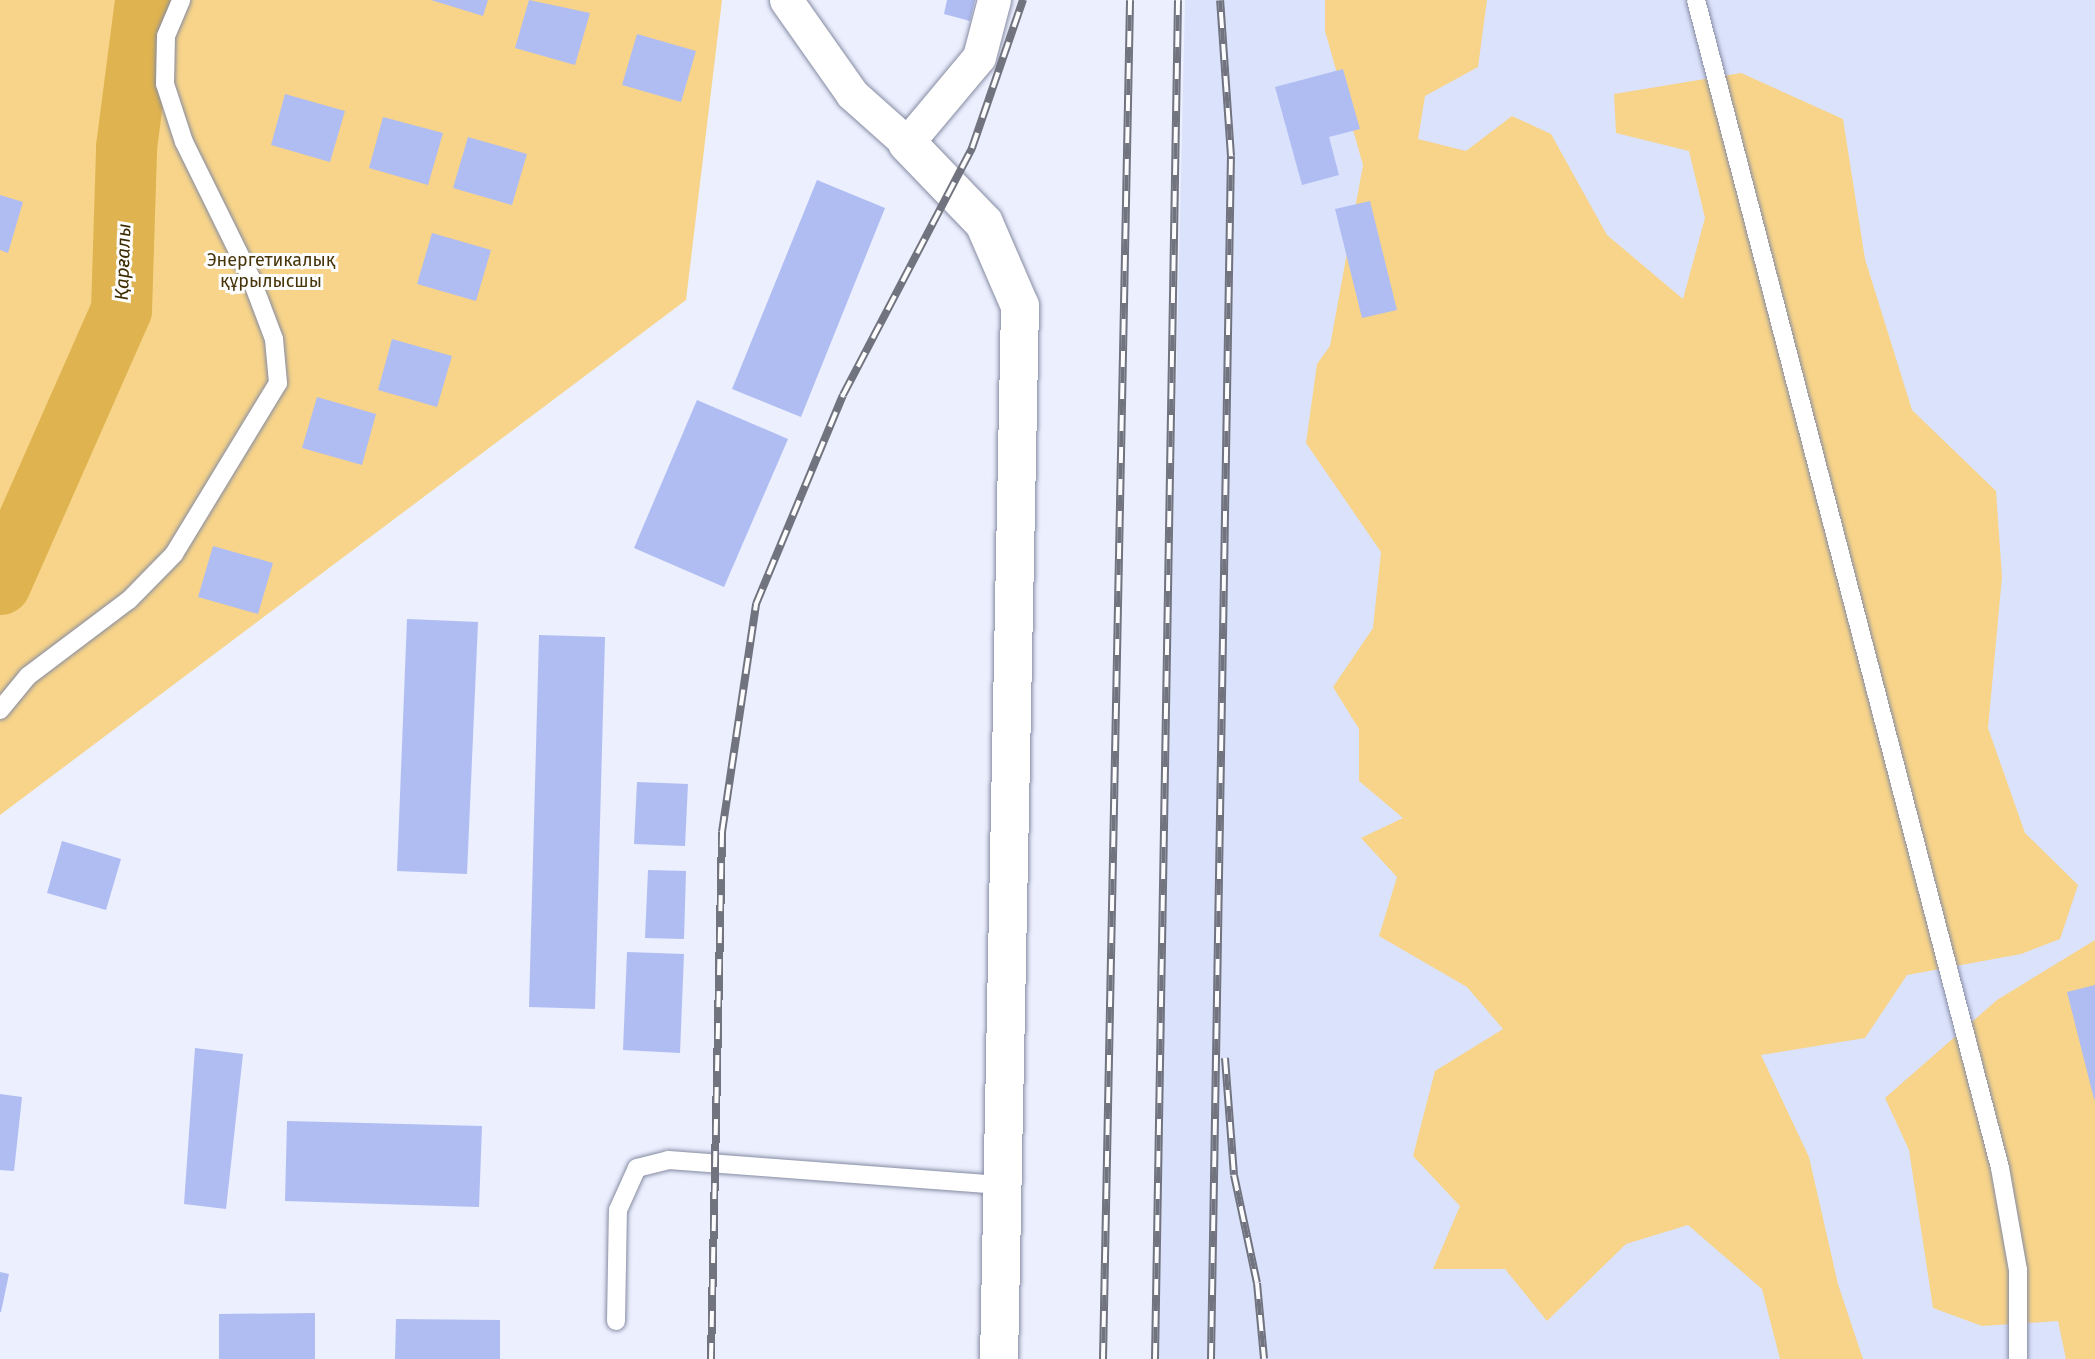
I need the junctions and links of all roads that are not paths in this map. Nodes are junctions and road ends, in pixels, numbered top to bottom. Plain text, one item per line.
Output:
1 (181, 0) edge
2 (786, 0) edge
3 (994, 0) edge
4 (1696, 0) edge
5 (907, 143) junction
6 (0, 710) edge
7 (1001, 1185) junction
8 (616, 1321) dead end
9 (999, 1359) edge
10 (2018, 1359) edge

1 - 6 lane
2 - 5 street
3 - 5 street
4 - 10 lane
5 - 7 street
7 - 8 lane
7 - 9 street

